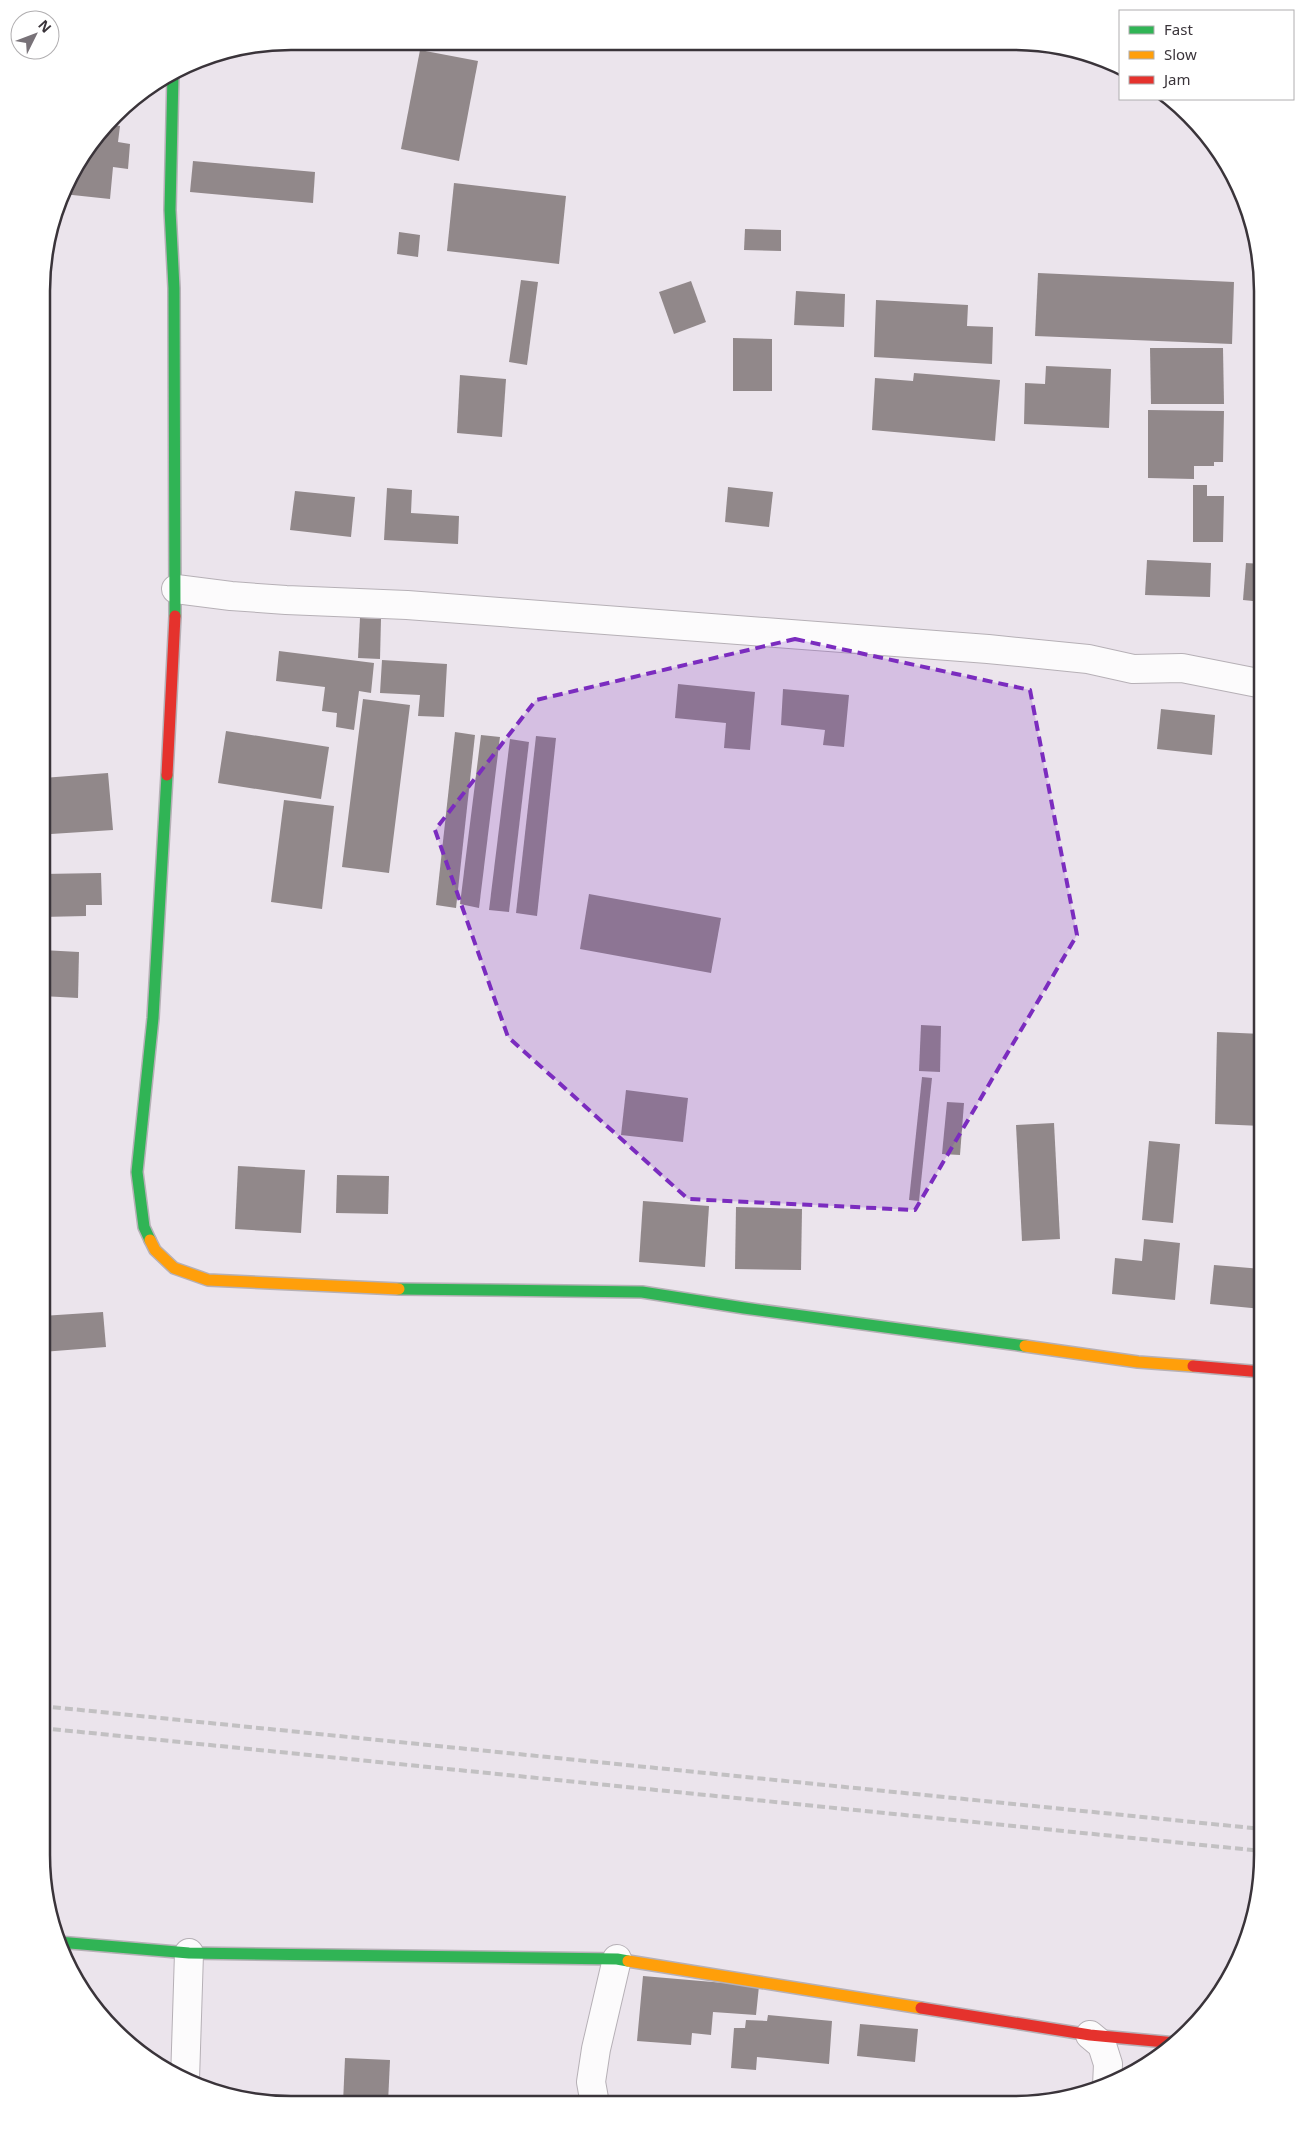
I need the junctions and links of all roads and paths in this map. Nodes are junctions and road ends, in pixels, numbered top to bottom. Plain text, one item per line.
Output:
1 (173, 81) edge
2 (176, 589) junction
3 (1254, 682) edge
4 (1254, 1371) edge
5 (66, 1943) edge
6 (189, 1953) junction
7 (617, 1959) junction
8 (1090, 2035) junction
9 (1166, 2041) edge
10 (186, 2072) edge
11 (1108, 2077) edge
12 (594, 2096) edge

1 - 2 street
2 - 3 street
2 - 4 street
5 - 6 street
6 - 7 street
6 - 10 street
7 - 8 street
7 - 12 street
8 - 9 street
8 - 11 street

